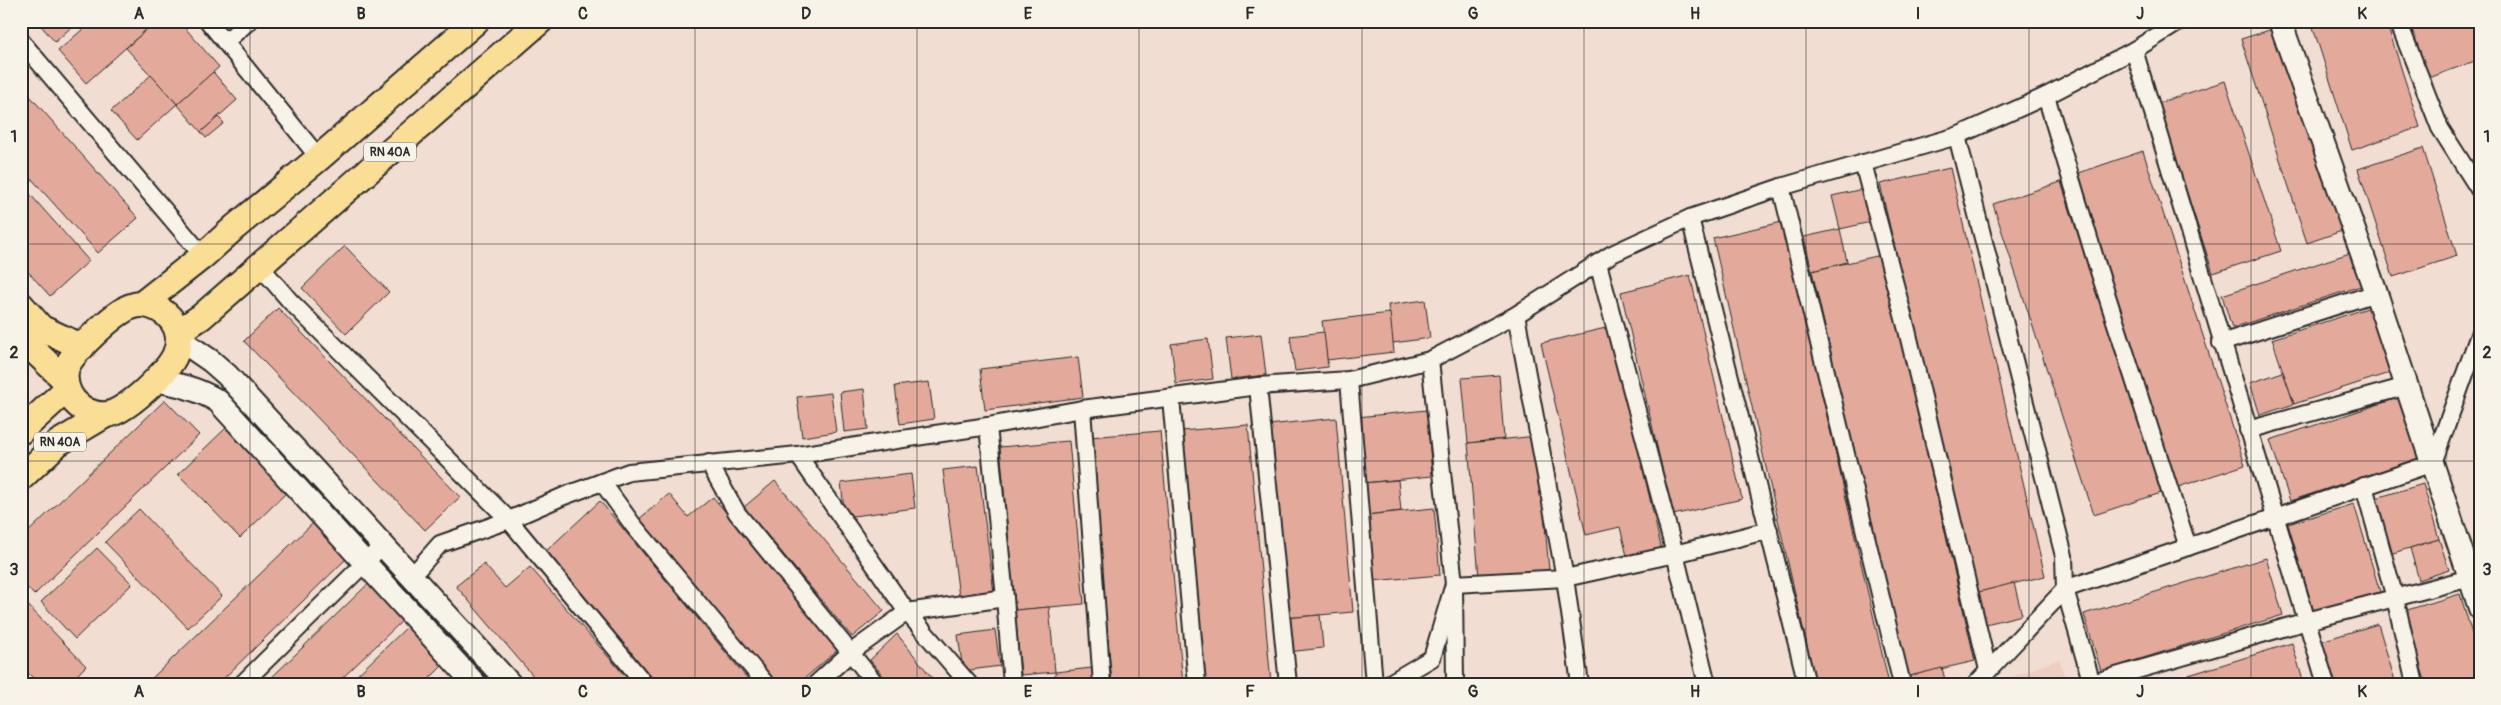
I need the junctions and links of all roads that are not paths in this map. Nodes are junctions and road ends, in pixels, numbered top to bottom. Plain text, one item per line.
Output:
1 (208, 21) edge
2 (249, 21) edge
3 (476, 21) edge
4 (540, 21) edge
5 (2181, 21) edge
6 (2280, 21) edge
7 (2398, 21) edge
8 (225, 42) junction
9 (23, 48) edge
10 (2134, 50) junction
11 (2046, 96) junction
12 (1957, 136) junction
13 (319, 158) junction
14 (1863, 163) junction
15 (1781, 187) junction
16 (2480, 191) edge
17 (1690, 218) junction
18 (203, 256) junction
19 (1598, 263) junction
20 (260, 266) junction
21 (2376, 294) junction
22 (142, 304) junction
23 (21, 305) edge
24 (1516, 315) junction
25 (2480, 332) edge
26 (178, 335) junction
27 (21, 338) edge
28 (2221, 343) junction
29 (82, 347) junction
30 (1430, 360) junction
31 (154, 380) junction
32 (1349, 380) junction
33 (66, 384) junction
34 (1258, 386) junction
35 (2408, 386) junction
36 (1171, 398) junction
37 (1082, 409) junction
38 (105, 415) junction
39 (988, 426) junction
40 (2248, 430) junction
41 (21, 431) edge
42 (798, 455) junction
43 (2433, 462) junction
44 (709, 463) junction
45 (21, 478) edge
46 (602, 482) junction
47 (2364, 486) junction
48 (2274, 517) junction
49 (510, 520) junction
50 (1770, 530) junction
51 (382, 546) junction
52 (2188, 547) junction
53 (1675, 554) junction
54 (365, 563) junction
55 (411, 576) junction
56 (1565, 578) junction
57 (2470, 578) junction
58 (1454, 584) junction
59 (2065, 589) junction
60 (1005, 598) junction
61 (2396, 598) junction
62 (2480, 608) edge
63 (907, 612) junction
64 (2307, 621) junction
65 (850, 653) junction
66 (1988, 670) junction
67 (2092, 683) edge
68 (242, 684) edge
69 (475, 684) edge
70 (510, 684) edge
71 (645, 684) edge
72 (766, 684) edge
73 (816, 684) edge
74 (876, 684) edge
75 (969, 684) edge
76 (1012, 684) edge
77 (1102, 684) edge
78 (1197, 684) edge
79 (1288, 684) edge
80 (1374, 684) edge
81 (1388, 684) edge
82 (1455, 684) edge
83 (1580, 684) edge
84 (1706, 684) edge
85 (1807, 684) edge
86 (1902, 684) edge
87 (1976, 684) edge
88 (2326, 684) edge
89 (2415, 684) edge

1 - 8 street
2 - 8 street
3 - 13 main road, RN 40A
4 - 20 main road, RN 40A
5 - 10 street
6 - 21 main road
7 - 16 street
8 - 13 street
9 - 18 street
10 - 11 street
10 - 28 street
11 - 12 street
11 - 52 street
12 - 14 street
12 - 59 street
13 - 18 main road, RN 40A
14 - 15 street
14 - 66 street
15 - 17 street
15 - 86 street
17 - 19 street
17 - 50 street
18 - 22 main road, RN 40A
19 - 24 street
19 - 53 street
20 - 26 main road, RN 40A
20 - 49 street
21 - 28 street
21 - 35 main road
22 - 26 main road
22 - 29 main road
23 - 29 main road
24 - 30 street
24 - 56 street
25 - 43 street
26 - 31 main road
26 - 51 main road
27 - 33 main road
28 - 40 street
29 - 33 main road
30 - 32 street
30 - 58 street
31 - 38 main road
31 - 54 main road
32 - 34 street
32 - 80 street
33 - 38 main road
33 - 41 main road, RN 40A
34 - 36 street
34 - 79 street
35 - 40 street
35 - 43 main road
36 - 37 street
36 - 78 street
37 - 39 street
37 - 77 street
38 - 45 main road, RN 40A
39 - 42 street
39 - 60 street
40 - 48 street
42 - 44 street
42 - 63 street
43 - 47 street
43 - 57 main road
44 - 46 street
44 - 65 street
46 - 49 street
46 - 72 street
47 - 48 street
47 - 61 street
48 - 52 street
48 - 64 street
49 - 55 street
49 - 71 street
50 - 53 street
50 - 85 street
51 - 54 street
51 - 55 main road
52 - 59 street
53 - 56 street
53 - 84 street
54 - 68 street
54 - 69 main road
55 - 70 main road
56 - 58 street
56 - 83 street
57 - 61 street
57 - 62 main road
58 - 81 street
58 - 82 street
59 - 66 street
59 - 67 street
60 - 63 street
60 - 76 street
61 - 64 street
61 - 89 street
63 - 65 street
63 - 75 street
64 - 67 street
64 - 88 street
65 - 73 street
65 - 74 street
66 - 87 street

